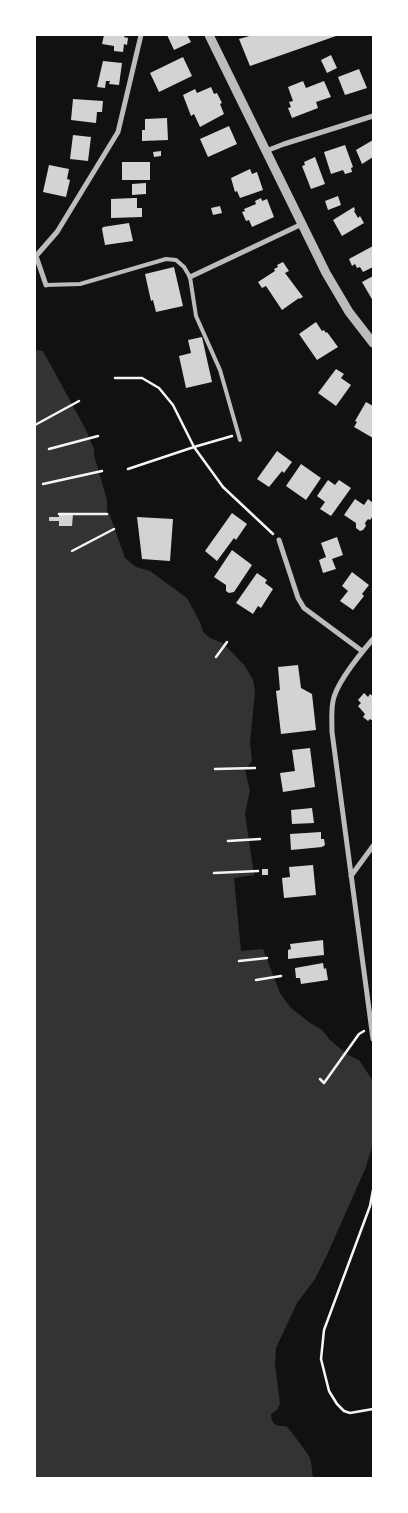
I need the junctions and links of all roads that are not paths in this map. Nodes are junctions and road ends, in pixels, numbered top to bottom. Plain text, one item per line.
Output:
1 (141, 35) edge
2 (209, 35) edge
3 (373, 116) edge
4 (266, 151) junction
5 (302, 224) junction
6 (190, 277) junction
7 (46, 285) joint
8 (373, 343) edge
9 (240, 440) dead end
10 (279, 540) road end
11 (373, 639) edge
12 (362, 651) junction
13 (373, 846) edge
14 (350, 877) junction
15 (372, 1009) edge
16 (373, 1039) edge

1 - 7 street
2 - 4 street
3 - 4 street
4 - 5 street
5 - 6 street
5 - 8 street
6 - 7 lane
6 - 9 lane
10 - 12 street
11 - 12 street
12 - 14 street
13 - 14 street
14 - 15 street
15 - 16 street

